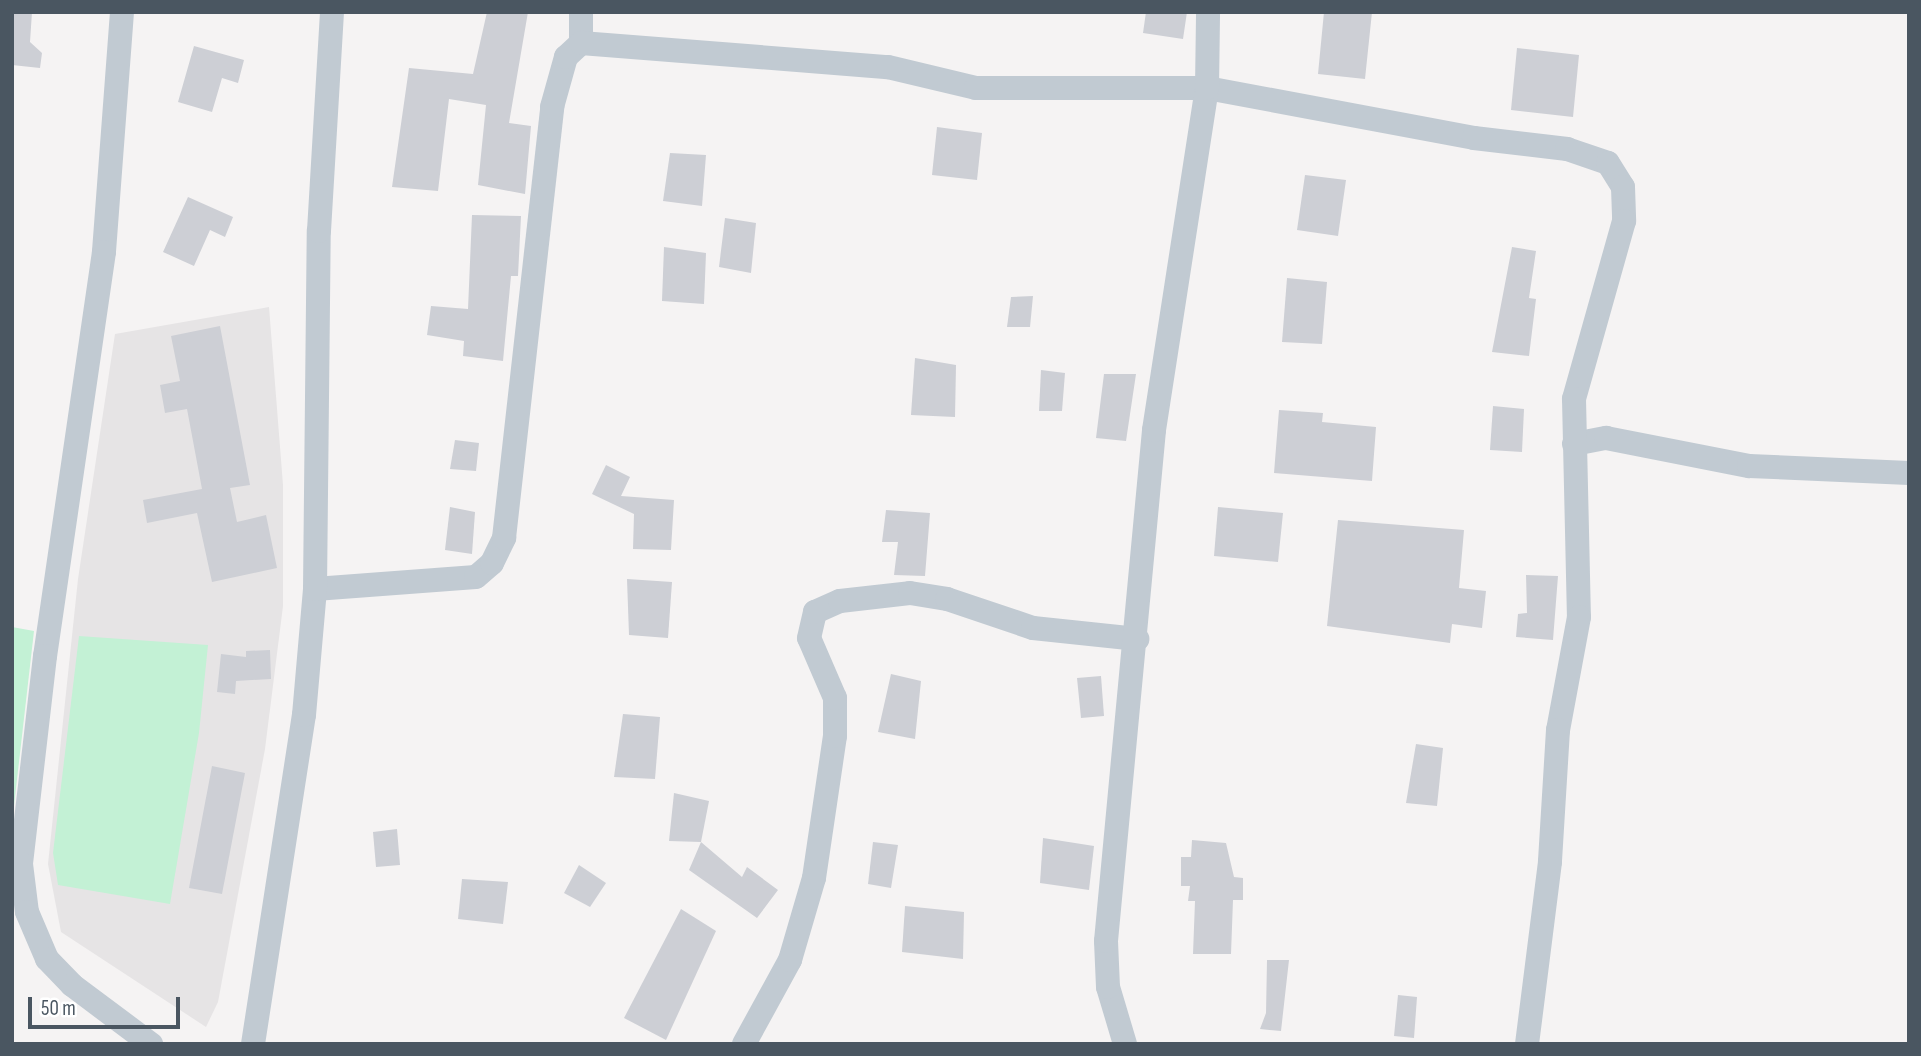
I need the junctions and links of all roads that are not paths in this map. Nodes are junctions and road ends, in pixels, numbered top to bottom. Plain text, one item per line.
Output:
1 (122, 12) edge
2 (332, 12) edge
3 (581, 12) edge
4 (1208, 12) edge
5 (580, 43) junction
6 (1207, 88) junction
7 (1574, 444) junction
8 (1909, 473) edge
9 (316, 589) junction
10 (1137, 639) junction
11 (19, 913) edge
12 (151, 1044) edge
13 (253, 1044) edge
14 (744, 1044) edge
15 (1125, 1044) edge
16 (1527, 1044) edge

1 - 11 street
2 - 9 street
3 - 5 street
4 - 6 street
5 - 6 street
5 - 9 street
6 - 7 street
6 - 10 street
7 - 8 street
7 - 16 street
9 - 13 street
10 - 14 street
10 - 15 street
11 - 12 street

